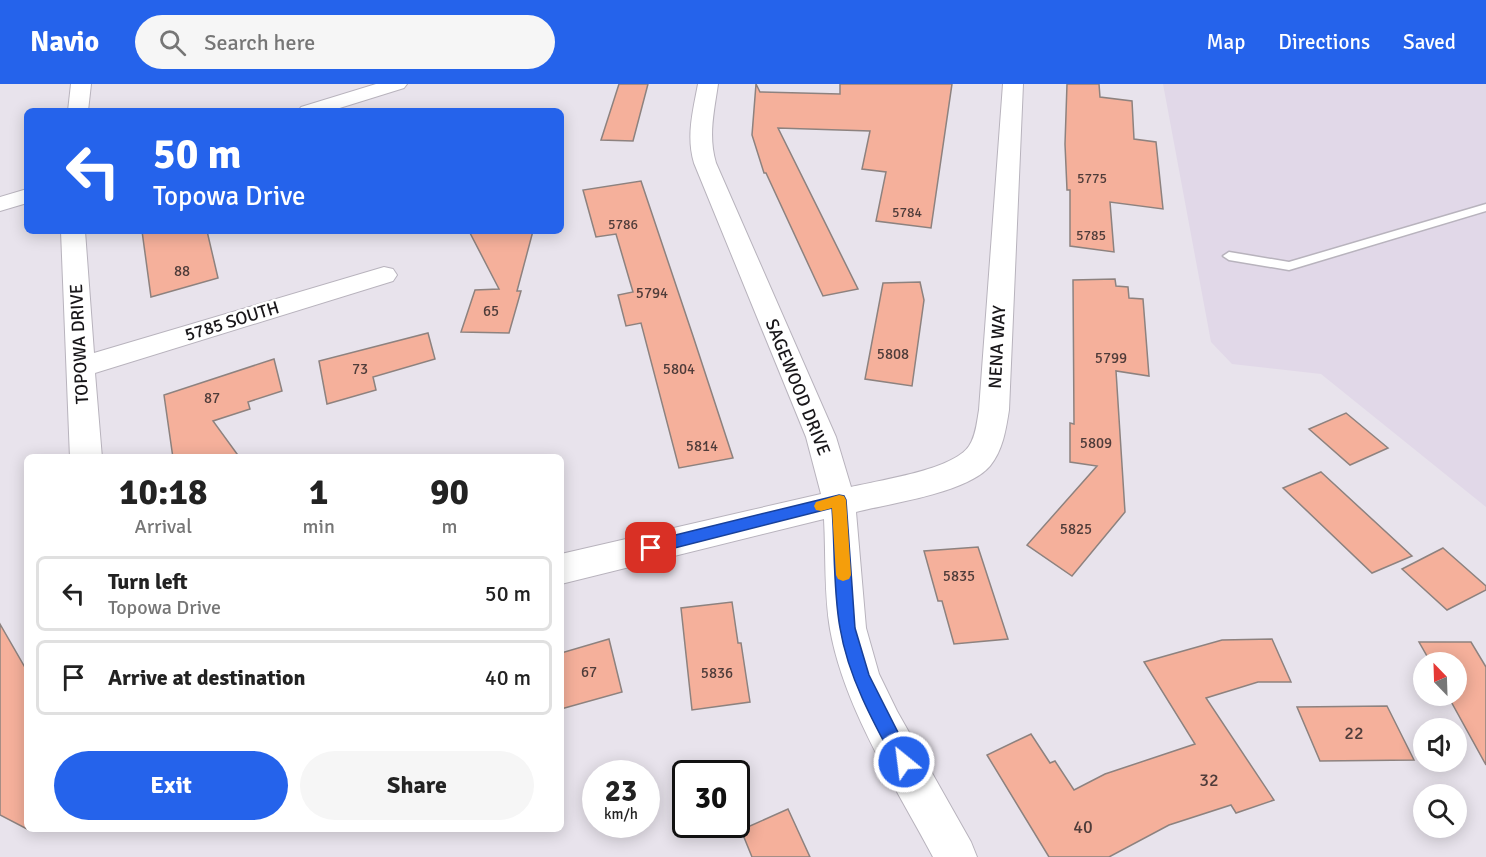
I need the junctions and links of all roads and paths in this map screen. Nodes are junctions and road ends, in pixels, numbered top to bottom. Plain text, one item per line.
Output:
1 (81, 84) edge
2 (397, 84) edge
3 (708, 84) edge
4 (1013, 84) edge
5 (78, 108) edge
6 (318, 108) edge
7 (24, 197) edge
8 (0, 204) edge
9 (1486, 207) edge
10 (73, 234) edge
11 (1229, 256) dead end
12 (384, 275) dead end
13 (80, 367) junction
14 (86, 454) edge
15 (839, 500) junction
16 (564, 568) edge
17 (957, 857) edge

1 - 5 street
2 - 6 street
3 - 15 street, SAGEWOOD DRIVE
4 - 15 street, NENA WAY
7 - 8 street
9 - 11 lane
10 - 13 street, TOPOWA DRIVE
12 - 13 street, 5785 SOUTH
13 - 14 street, TOPOWA DRIVE
15 - 16 street
15 - 17 street, SAGEWOOD DRIVE

